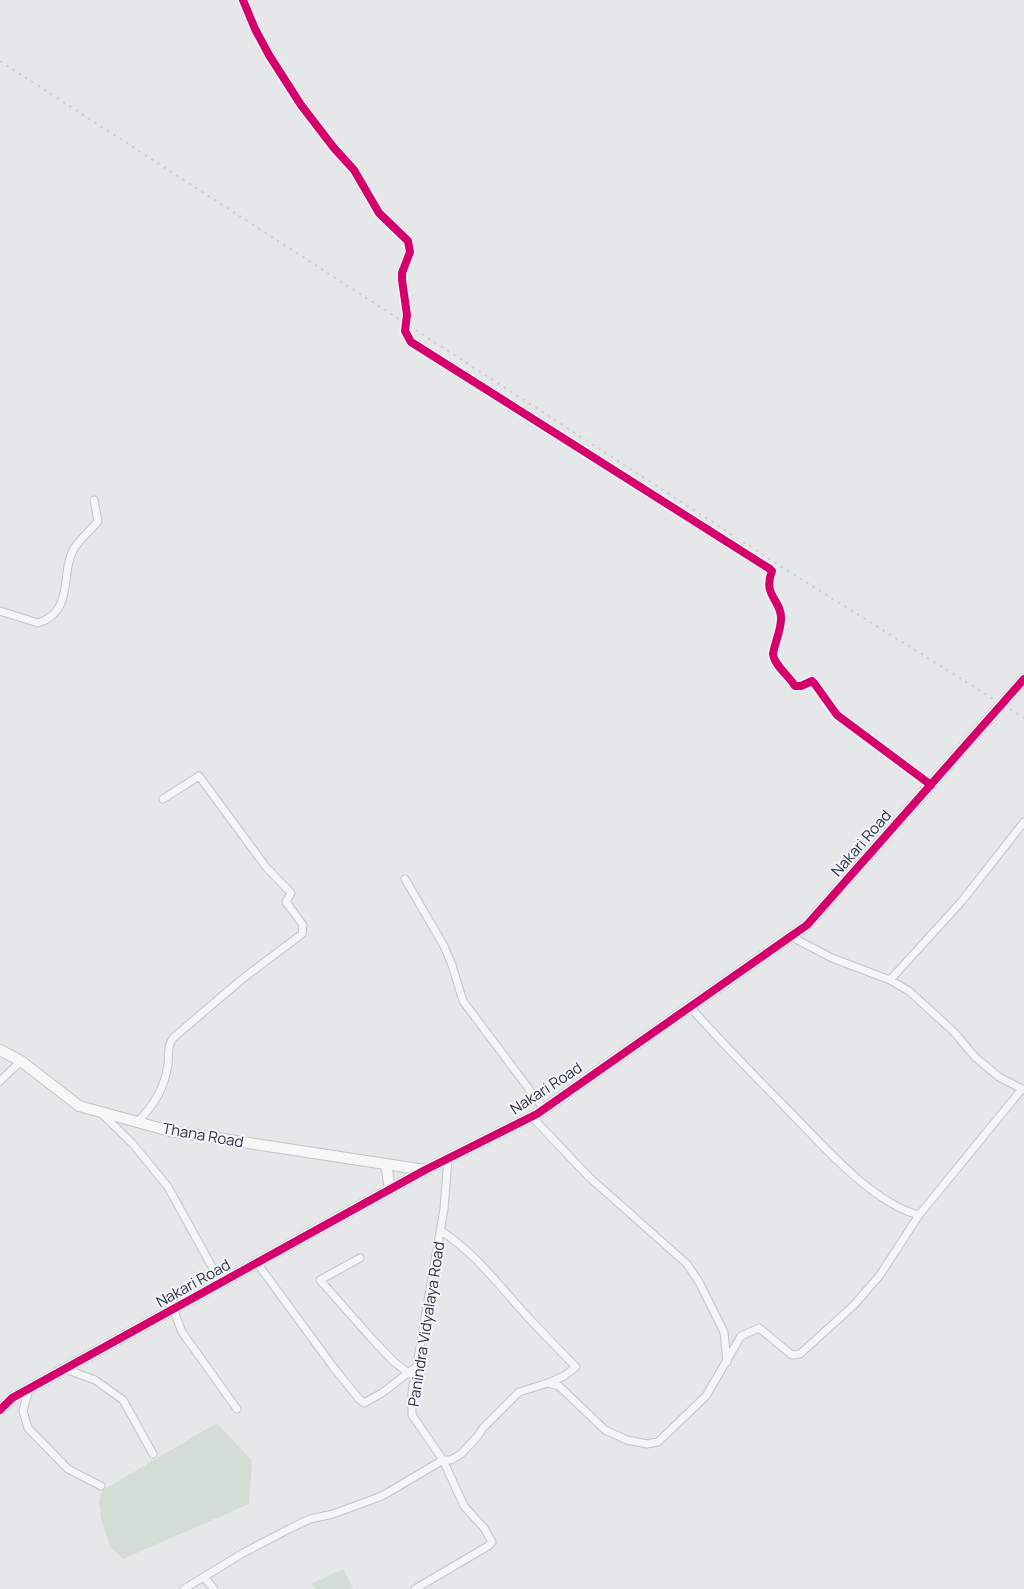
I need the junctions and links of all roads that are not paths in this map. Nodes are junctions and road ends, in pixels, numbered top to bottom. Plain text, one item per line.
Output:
1 (243, 0) edge
2 (407, 315) dead end
3 (405, 326) dead end
4 (94, 500) dead end
5 (0, 610) edge
6 (1024, 679) edge
7 (931, 784) junction
8 (163, 798) dead end
9 (1024, 822) edge
10 (405, 879) dead end
11 (790, 936) junction
12 (890, 980) junction
13 (690, 1007) junction
14 (0, 1050) edge
15 (21, 1061) junction
16 (0, 1080) edge
17 (1023, 1089) edge
18 (544, 1109) junction
19 (99, 1111) junction
20 (532, 1117) junction
21 (137, 1122) junction
22 (448, 1158) junction
23 (386, 1164) junction
24 (425, 1170) junction
25 (390, 1189) junction
26 (919, 1215) junction
27 (440, 1230) junction
28 (360, 1258) dead end
29 (256, 1263) junction
30 (221, 1282) junction
31 (173, 1309) junction
32 (727, 1362) junction
33 (65, 1369) junction
34 (412, 1374) junction
35 (548, 1383) junction
36 (29, 1389) junction
37 (237, 1409) dead end
38 (0, 1410) edge
39 (153, 1454) dead end
40 (443, 1460) junction
41 (101, 1486) dead end
42 (204, 1577) junction
43 (184, 1589) edge
44 (214, 1589) edge
45 (416, 1589) edge

1 - 2 street
3 - 7 street
4 - 5 street
6 - 7 street, Nakari Road
7 - 11 street, Nakari Road
8 - 21 street
9 - 12 street
10 - 18 street
11 - 12 street
11 - 13 street, Nakari Road
12 - 17 street
13 - 18 street, Nakari Road
13 - 26 street
14 - 15 street, Thana Road
15 - 16 street
15 - 19 street, Thana Road
17 - 26 street
18 - 20 street, Nakari Road
19 - 21 street, Thana Road
19 - 30 street
20 - 22 street, Nakari Road
20 - 32 street
21 - 23 street, Thana Road
22 - 24 street, Nakari Road
22 - 27 street, Panindra Vidyalaya Road
23 - 24 street, Thana Road
23 - 25 street
24 - 25 street, Nakari Road
25 - 29 street, Nakari Road
26 - 32 street
27 - 34 street, Panindra Vidyalaya Road
27 - 35 street
28 - 34 street
29 - 30 street, Nakari Road
29 - 34 street
30 - 31 street, Nakari Road
31 - 33 street, Nakari Road
31 - 37 street
32 - 35 street
33 - 36 street, Nakari Road
33 - 39 street
34 - 40 street, Panindra Vidyalaya Road
35 - 40 street
36 - 38 street, Nakari Road
36 - 41 street
40 - 42 street
40 - 45 street, Panindra Vidyalaya Road
42 - 43 street
42 - 44 street

